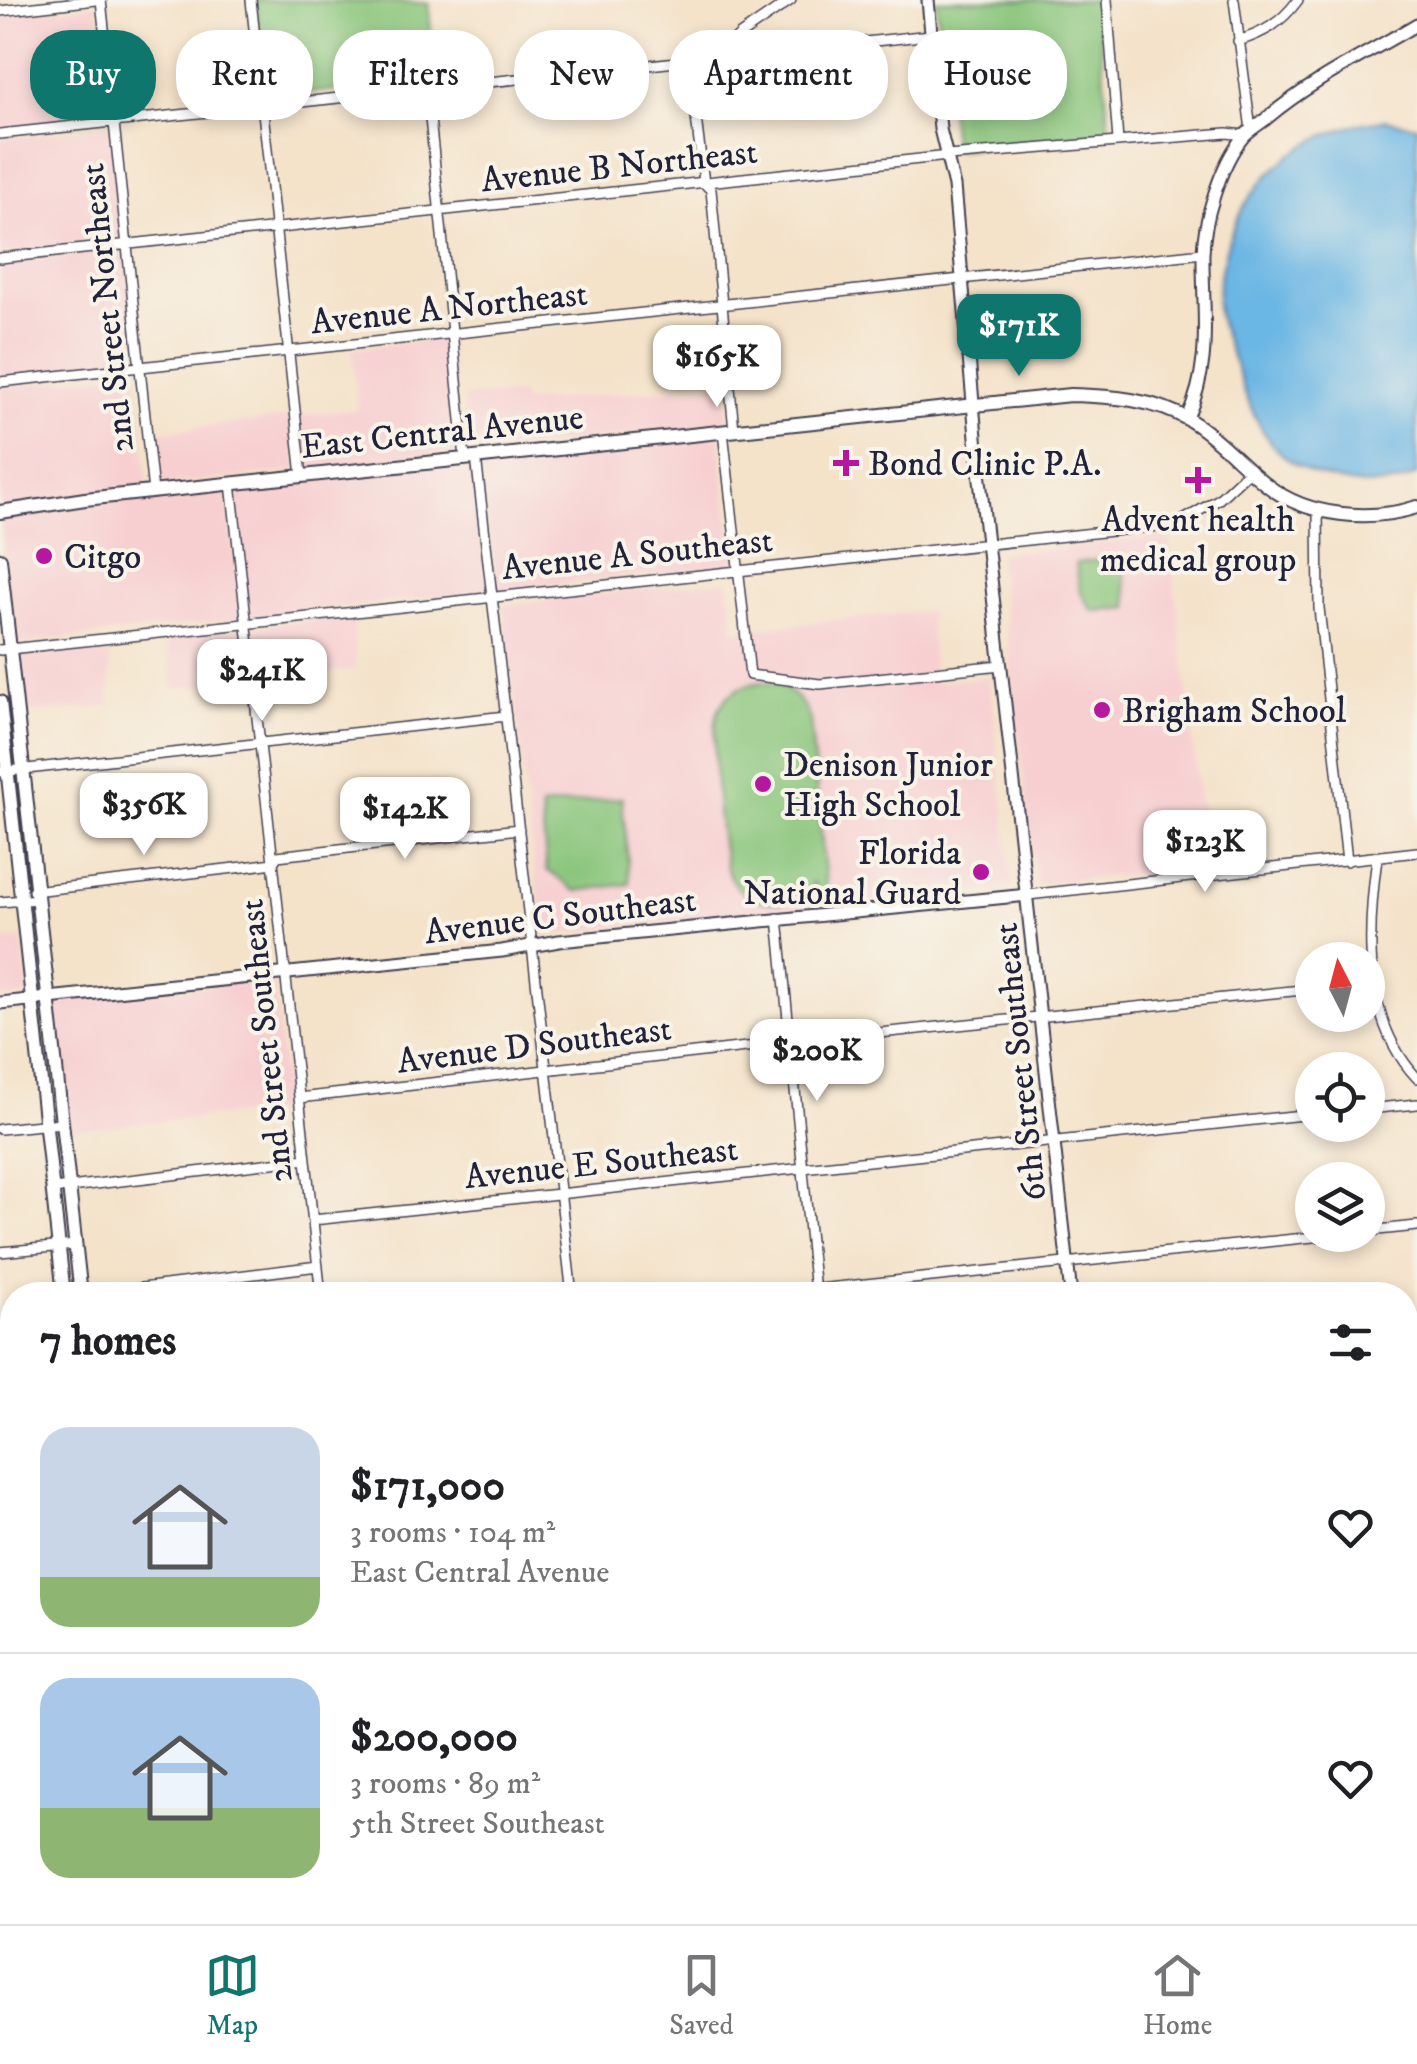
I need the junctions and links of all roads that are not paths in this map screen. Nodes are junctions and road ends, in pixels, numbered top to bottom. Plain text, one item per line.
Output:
1 (98, 0) edge
2 (251, 0) edge
3 (791, 0) edge
4 (928, 0) edge
5 (1107, 0) edge
6 (1234, 0) edge
7 (1298, 0) edge
8 (0, 10) edge
9 (1417, 24) edge
10 (254, 30) edge
11 (747, 30) edge
12 (931, 30) edge
13 (1238, 41) junction
14 (669, 62) edge
15 (494, 81) edge
16 (176, 116) edge
17 (263, 120) edge
18 (430, 120) edge
19 (696, 120) edge
20 (939, 120) edge
21 (115, 122) junction
22 (1248, 133) junction
23 (0, 134) edge
24 (1118, 141) junction
25 (948, 156) junction
26 (704, 183) junction
27 (440, 211) junction
28 (275, 229) junction
29 (127, 244) junction
30 (1202, 254) junction
31 (0, 258) edge
32 (964, 280) junction
33 (722, 306) junction
34 (452, 334) junction
35 (288, 351) junction
36 (140, 367) junction
37 (0, 382) edge
38 (972, 405) junction
39 (1187, 418) junction
40 (728, 430) junction
41 (470, 458) junction
42 (1250, 470) junction
43 (302, 476) junction
44 (230, 484) junction
45 (153, 492) junction
46 (1417, 507) edge
47 (1318, 509) junction
48 (0, 512) edge
49 (987, 544) junction
50 (0, 559) edge
51 (739, 570) junction
52 (492, 596) junction
53 (246, 623) junction
54 (6, 649) edge
55 (1001, 664) junction
56 (0, 702) edge
57 (506, 716) junction
58 (260, 744) junction
59 (24, 770) junction
60 (4, 772) edge
61 (519, 829) junction
62 (1417, 852) edge
63 (1377, 858) junction
64 (1347, 861) junction
65 (273, 863) junction
66 (38, 895) junction
67 (1028, 895) junction
68 (22, 896) junction
69 (0, 902) edge
70 (778, 918) junction
71 (1369, 942) edge
72 (533, 946) junction
73 (285, 973) junction
74 (1295, 991) edge
75 (48, 999) junction
76 (32, 1000) junction
77 (0, 1003) edge
78 (1042, 1018) junction
79 (1385, 1022) edge
80 (791, 1042) junction
81 (548, 1069) junction
82 (1417, 1078) edge
83 (299, 1098) junction
84 (1417, 1104) edge
85 (1385, 1107) edge
86 (1295, 1116) edge
87 (62, 1123) junction
88 (45, 1124) junction
89 (0, 1128) edge
90 (1055, 1140) junction
91 (306, 1159) junction
92 (803, 1166) junction
93 (69, 1187) junction
94 (53, 1189) junction
95 (562, 1193) junction
96 (313, 1220) junction
97 (1417, 1226) edge
98 (1385, 1230) edge
99 (1295, 1239) edge
100 (75, 1245) junction
101 (59, 1247) junction
102 (0, 1252) edge
103 (1068, 1262) junction
104 (318, 1266) junction
105 (63, 1282) edge
106 (81, 1282) edge
107 (230, 1282) edge
108 (320, 1282) edge
109 (571, 1282) edge
110 (814, 1282) edge
111 (899, 1282) edge
112 (1070, 1282) edge

1 - 8 street
1 - 21 street, 2nd Street Northeast
2 - 10 street
3 - 11 street
4 - 12 street, 6th Street Southeast
5 - 24 street
6 - 13 street
7 - 13 street
9 - 22 street
13 - 22 street
14 - 15 street
16 - 21 street
17 - 28 street
18 - 27 street
19 - 26 street
20 - 25 street, 6th Street Southeast
21 - 23 street
21 - 29 street, 2nd Street Northeast
22 - 24 street, Avenue B Northeast
22 - 30 street
24 - 25 street, Avenue B Northeast
25 - 26 street, Avenue B Northeast
25 - 32 street, 6th Street Southeast
26 - 27 street, Avenue B Northeast
26 - 33 street
27 - 28 street, Avenue B Northeast
27 - 34 street
28 - 29 street, Avenue B Northeast
28 - 35 street
29 - 31 street, Avenue B Northeast
29 - 36 street, 2nd Street Northeast
30 - 32 street, Avenue A Northeast
30 - 39 street
32 - 33 street, Avenue A Northeast
32 - 38 street, 6th Street Southeast
33 - 34 street, Avenue A Northeast
33 - 40 street
34 - 35 street, Avenue A Northeast
34 - 41 street
35 - 36 street, Avenue A Northeast
35 - 43 street
36 - 37 street, Avenue A Northeast
36 - 45 street, 2nd Street Northeast
38 - 39 main road, East Central Avenue
38 - 40 main road, East Central Avenue
38 - 49 street, 6th Street Southeast
39 - 42 main road
40 - 41 main road, East Central Avenue
40 - 51 street
41 - 43 main road, East Central Avenue
41 - 52 street
42 - 47 main road
42 - 49 street, Avenue A Southeast
43 - 44 main road, East Central Avenue
44 - 45 main road, East Central Avenue
44 - 53 street, 2nd Street Southeast
45 - 48 main road, East Central Avenue
46 - 47 main road
47 - 64 street
49 - 51 street, Avenue A Southeast
49 - 55 street, 6th Street Southeast
50 - 54 main road
51 - 52 street, Avenue A Southeast
51 - 55 street
52 - 53 street, Avenue A Southeast
52 - 57 street
53 - 54 street, Avenue A Southeast
53 - 58 street, 2nd Street Southeast
54 - 59 main road
55 - 67 street, 6th Street Southeast
56 - 60 main road
57 - 58 street
57 - 61 street
58 - 59 street
58 - 65 street, 2nd Street Southeast
59 - 60 street
59 - 66 main road
60 - 68 main road
61 - 65 street
61 - 72 street
62 - 63 street, Avenue C Southeast
63 - 64 street, Avenue C Southeast
63 - 71 street
64 - 67 street, Avenue C Southeast
65 - 66 street
65 - 73 street, 2nd Street Southeast
66 - 68 street
66 - 75 main road
67 - 70 street, Avenue C Southeast
67 - 78 street, 6th Street Southeast
68 - 69 street
68 - 76 main road
70 - 72 street, Avenue C Southeast
70 - 80 street
72 - 73 street, Avenue C Southeast
72 - 81 street
73 - 75 street, Avenue C Southeast
73 - 83 street, 2nd Street Southeast
74 - 78 street, Avenue D Southeast
75 - 76 street, Avenue C Southeast
75 - 87 main road
76 - 77 street, Avenue C Southeast
76 - 88 main road
78 - 80 street, Avenue D Southeast
78 - 90 street, 6th Street Southeast
79 - 82 street
80 - 81 street, Avenue D Southeast
80 - 92 street
81 - 83 street, Avenue D Southeast
81 - 95 street
83 - 91 street, 2nd Street Southeast
84 - 85 street
86 - 90 street, Avenue E Southeast
87 - 88 street
87 - 93 main road
88 - 89 street
88 - 94 main road
90 - 92 street, Avenue E Southeast
90 - 103 street, 6th Street Southeast
91 - 93 street
91 - 96 street, 2nd Street Southeast
92 - 95 street, Avenue E Southeast
92 - 110 street
93 - 94 street
93 - 100 main road
94 - 101 main road
95 - 96 street, Avenue E Southeast
95 - 109 street
96 - 104 street, 2nd Street Southeast
97 - 98 street
99 - 103 street
100 - 101 street
100 - 106 main road
101 - 102 street
101 - 105 main road
103 - 111 street
103 - 112 street, 6th Street Southeast
104 - 107 street
104 - 108 street, 2nd Street Southeast

